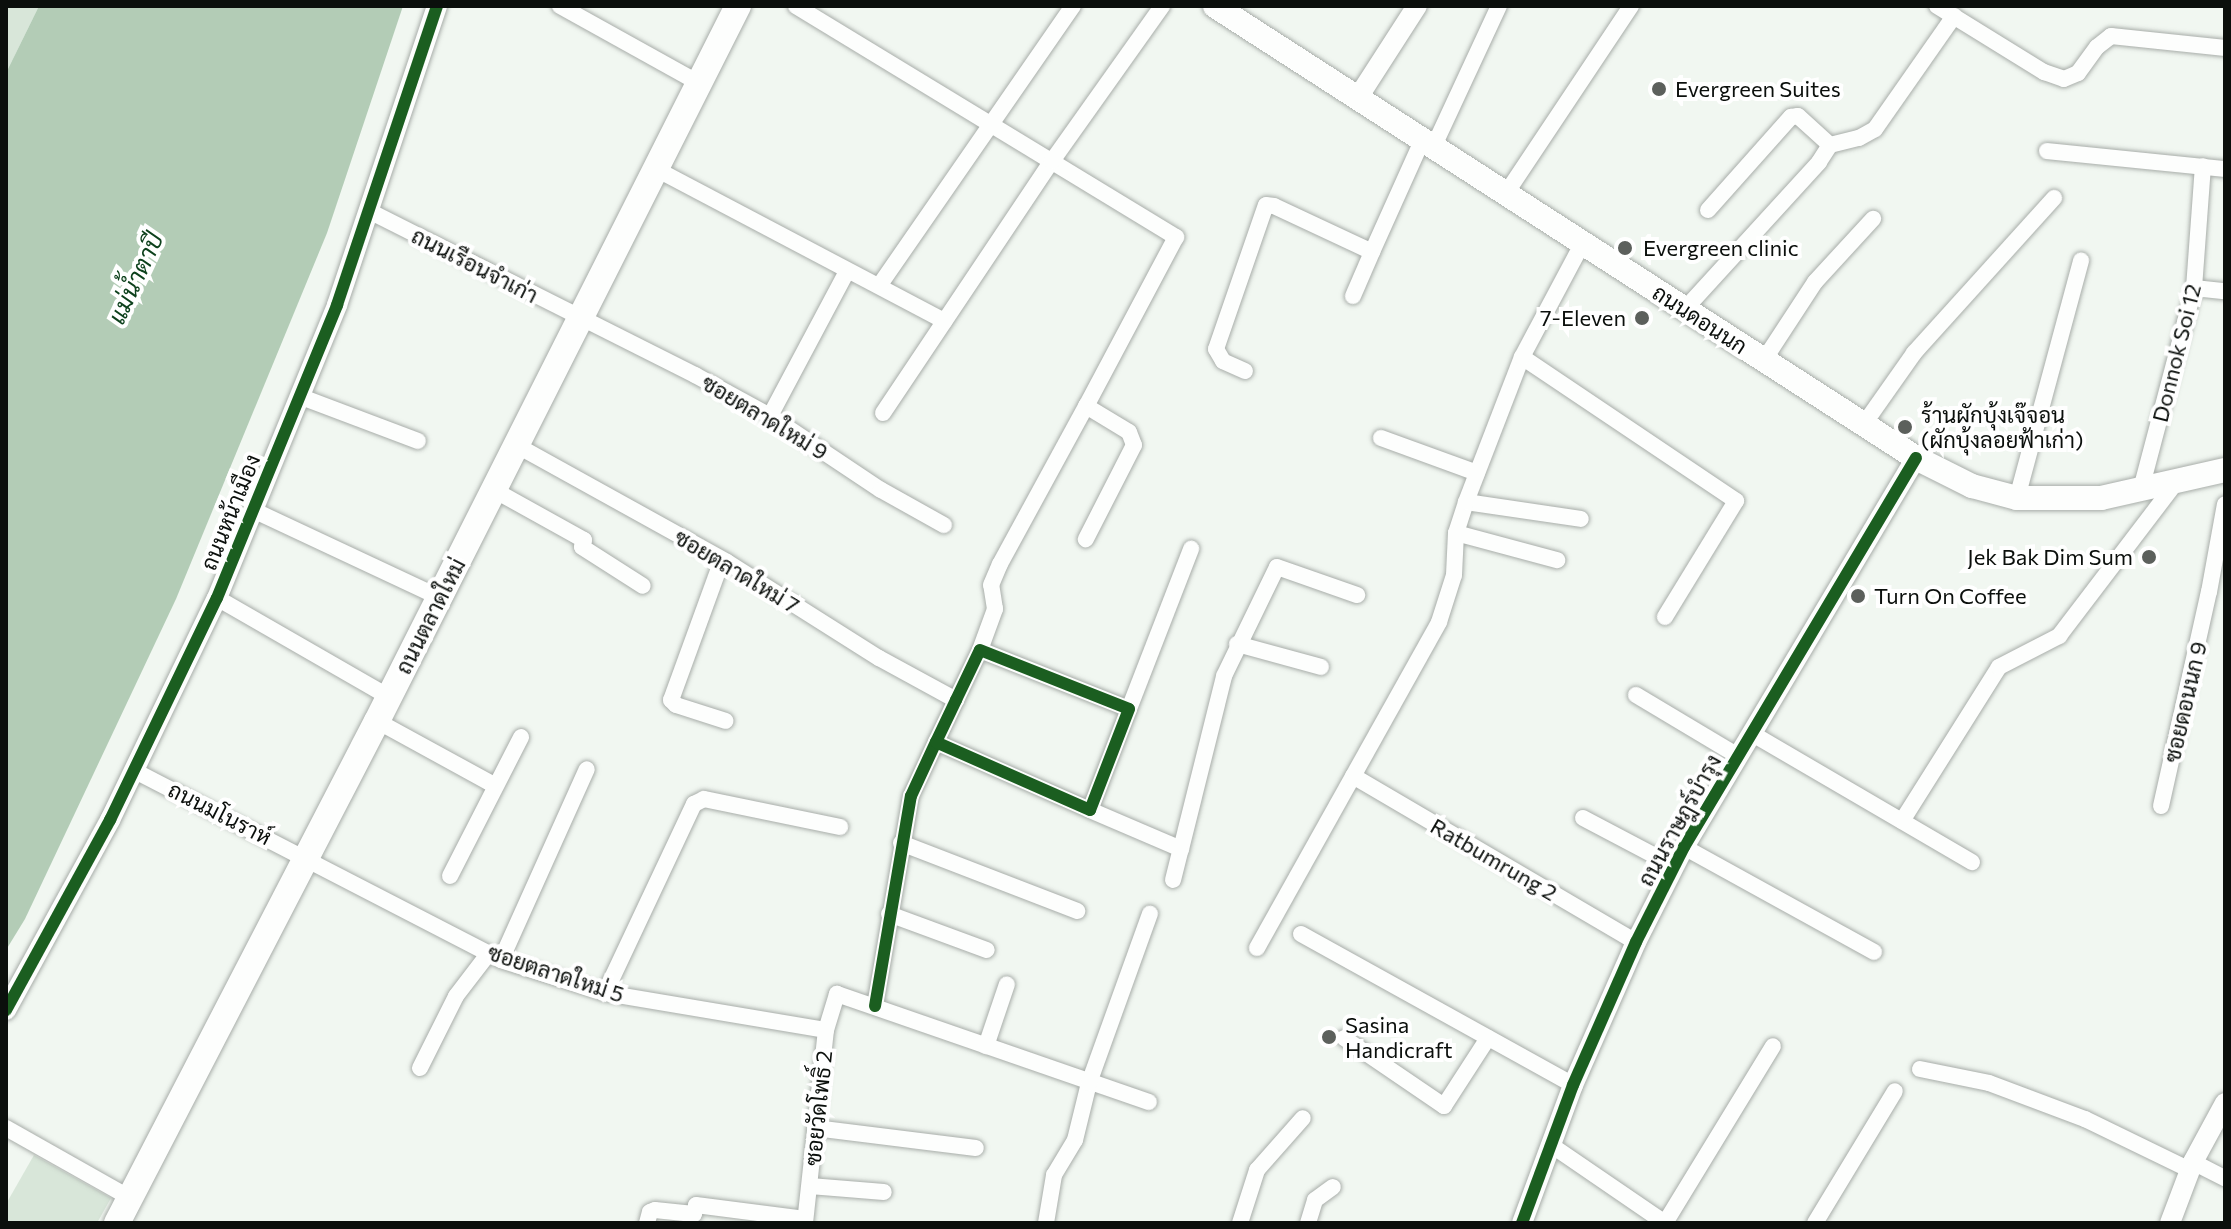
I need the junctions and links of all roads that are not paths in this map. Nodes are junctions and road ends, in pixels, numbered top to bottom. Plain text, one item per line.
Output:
1 (437, 6) edge
2 (560, 6) edge
3 (738, 6) edge
4 (796, 6) edge
5 (1073, 6) edge
6 (1162, 6) edge
7 (1215, 6) edge
8 (1417, 6) edge
9 (1499, 6) edge
10 (1631, 6) edge
11 (1937, 6) edge
12 (1954, 16) junction
13 (2225, 48) edge
14 (699, 83) junction
15 (1357, 99) junction
16 (989, 124) junction
17 (1427, 145) junction
18 (1830, 145) junction
19 (2047, 151) dead end
20 (1052, 161) junction
21 (2203, 166) junction
22 (656, 169) junction
23 (2225, 169) edge
24 (1505, 195) junction
25 (2054, 198) dead end
26 (1708, 210) dead end
27 (369, 211) junction
28 (1873, 219) dead end
29 (1582, 244) junction
30 (1372, 252) junction
31 (2081, 260) dead end
32 (847, 271) junction
33 (879, 286) junction
34 (2194, 288) junction
35 (2225, 291) edge
36 (1353, 296) dead end
37 (1685, 309) junction
38 (581, 318) junction
39 (944, 321) junction
40 (1522, 357) junction
41 (1764, 360) junction
42 (1245, 371) dead end
43 (299, 396) junction
44 (1086, 406) junction
45 (883, 413) dead end
46 (770, 416) junction
47 (1864, 424) junction
48 (1381, 438) dead end
49 (418, 441) dead end
50 (516, 445) junction
51 (1916, 458) junction
52 (2225, 470) edge
53 (1477, 473) junction
54 (2178, 480) junction
55 (2141, 489) junction
56 (494, 490) junction
57 (2017, 498) junction
58 (1466, 502) junction
59 (2225, 504) edge
60 (253, 510) junction
61 (1581, 519) dead end
62 (944, 525) dead end
63 (1456, 533) junction
64 (1086, 539) dead end
65 (1191, 549) dead end
66 (722, 560) junction
67 (1557, 560) dead end
68 (643, 586) dead end
69 (1357, 595) dead end
70 (439, 597) junction
71 (217, 598) junction
72 (1665, 617) dead end
73 (1237, 644) junction
74 (980, 650) junction
75 (1321, 667) dead end
76 (1636, 695) dead end
77 (389, 697) junction
78 (956, 700) junction
79 (1129, 709) junction
80 (377, 721) junction
81 (726, 721) dead end
82 (1751, 733) junction
83 (521, 737) dead end
84 (936, 742) junction
85 (1738, 756) junction
86 (587, 769) dead end
87 (133, 770) junction
88 (1353, 776) junction
89 (494, 785) junction
90 (2161, 806) dead end
91 (1090, 810) junction
92 (1583, 818) dead end
93 (1902, 821) junction
94 (840, 827) dead end
95 (901, 843) junction
96 (1181, 849) junction
97 (1679, 856) junction
98 (307, 857) junction
99 (1972, 862) dead end
100 (450, 876) dead end
101 (1173, 880) dead end
102 (1077, 911) dead end
103 (889, 914) junction
104 (1150, 914) dead end
105 (1301, 934) dead end
106 (1636, 942) junction
107 (1257, 948) dead end
108 (987, 950) dead end
109 (1874, 952) dead end
110 (495, 956) junction
111 (1007, 984) dead end
112 (605, 993) junction
113 (875, 1006) junction
114 (6, 1010) edge
115 (826, 1030) junction
116 (1344, 1038) dead end
117 (1488, 1038) junction
118 (986, 1046) junction
119 (1773, 1046) dead end
120 (420, 1068) dead end
121 (1920, 1069) dead end
122 (1089, 1083) junction
123 (1573, 1085) junction
124 (1895, 1091) dead end
125 (1149, 1102) dead end
126 (2225, 1103) edge
127 (1303, 1118) dead end
128 (6, 1128) edge
129 (815, 1128) junction
130 (1551, 1145) junction
131 (976, 1148) dead end
132 (2191, 1166) junction
133 (2225, 1178) edge
134 (810, 1186) junction
135 (1333, 1187) dead end
136 (884, 1192) dead end
137 (130, 1198) junction
138 (805, 1221) edge
139 (117, 1223) edge
140 (647, 1223) edge
141 (1046, 1223) edge
142 (1240, 1223) edge
143 (1308, 1223) edge
144 (1522, 1223) edge
145 (1665, 1223) edge
146 (1815, 1223) edge
147 (2170, 1223) edge

1 - 27 street, ถนนหน้าเมือง
2 - 14 street
3 - 14 main road, ถนนตลาดใหม่
4 - 16 street
5 - 16 street
6 - 20 street
7 - 15 main road, ถนนดอนนก
8 - 15 street
9 - 17 street
10 - 24 street
11 - 12 street
12 - 13 street
12 - 18 street
14 - 22 main road, ถนนตลาดใหม่
15 - 17 main road, ถนนดอนนก
16 - 20 street
16 - 33 street
17 - 24 main road, ถนนดอนนก
17 - 30 street
18 - 26 street
18 - 37 street
19 - 21 street
20 - 39 street
20 - 44 street
21 - 23 street
21 - 34 street, Donnok Soi 12
22 - 32 street
22 - 38 main road, ถนนตลาดใหม่
24 - 29 main road, ถนนดอนนก
25 - 47 street
27 - 38 street, ถนนเรือนจำเก่า
27 - 43 street, ถนนหน้าเมือง
28 - 41 street
29 - 37 main road, ถนนดอนนก
29 - 40 street
30 - 36 street
30 - 42 street
31 - 57 street
32 - 33 street
32 - 46 street
33 - 39 street
34 - 35 street
34 - 55 street, Donnok Soi 12
37 - 41 main road, ถนนดอนนก
38 - 46 street, ซอยตลาดใหม่ 9
38 - 50 main road, ถนนตลาดใหม่
39 - 45 street
40 - 53 street
40 - 72 street
41 - 47 main road, ถนนดอนนก
43 - 49 street
43 - 60 street, ถนนหน้าเมือง
44 - 64 street
44 - 74 street
46 - 62 street, ซอยตลาดใหม่ 9
47 - 51 main road, ถนนดอนนก
48 - 53 street
50 - 56 main road, ถนนตลาดใหม่
50 - 66 street, ซอยตลาดใหม่ 7
51 - 57 main road, ถนนดอนนก
51 - 82 street, ถนนราษฎร์บำรุง
52 - 54 main road, ถนนดอนนก
53 - 58 street
54 - 55 main road, ถนนดอนนก
54 - 93 street
55 - 57 main road, ถนนดอนนก
56 - 68 street
56 - 70 main road, ถนนตลาดใหม่
58 - 61 street
58 - 63 street
59 - 90 street, ซอยดอนนก 9
60 - 70 street
60 - 71 street, ถนนหน้าเมือง
63 - 67 street
63 - 88 street
65 - 79 street
66 - 78 street, ซอยตลาดใหม่ 7
66 - 81 street
69 - 73 street
70 - 77 main road, ถนนตลาดใหม่
71 - 77 street
71 - 87 street, ถนนหน้าเมือง
73 - 75 street
73 - 96 street
74 - 78 street
74 - 79 street
76 - 85 street
77 - 80 main road, ถนนตลาดใหม่
78 - 84 street
79 - 91 street
80 - 89 street
80 - 98 main road, ถนนตลาดใหม่
82 - 85 street, ถนนราษฎร์บำรุง
82 - 93 street
83 - 89 street
84 - 91 street
84 - 95 street
85 - 97 street, ถนนราษฎร์บำรุง
86 - 110 street
87 - 98 street, ถนนมโนราห์
87 - 114 street, ถนนหน้าเมือง
88 - 106 street, Ratbumrung 2
88 - 107 street
89 - 100 street
91 - 96 street
92 - 97 street
93 - 99 street
94 - 112 street
95 - 102 street
95 - 103 street
96 - 101 street
97 - 106 street, ถนนราษฎร์บำรุง
97 - 109 street
98 - 110 street, ซอยตลาดใหม่ 5
98 - 137 main road, ถนนตลาดใหม่
103 - 108 street
103 - 113 street
104 - 122 street
105 - 117 street
106 - 123 street, ถนนราษฎร์บำรุง
110 - 112 street, ซอยตลาดใหม่ 5
110 - 120 street
111 - 118 street
112 - 115 street, ซอยตลาดใหม่ 5
113 - 115 street, ซอยวัดโพธิ์ 2
113 - 118 street
115 - 129 street, ซอยวัดโพธิ์ 2
116 - 117 street
117 - 123 street
118 - 122 street
119 - 145 street
121 - 132 street
122 - 125 street
122 - 141 street
123 - 130 street, ถนนราษฎร์บำรุง
124 - 146 street
126 - 132 street
127 - 142 street
128 - 137 street
129 - 131 street
129 - 134 street, ซอยวัดโพธิ์ 2
130 - 144 street, ถนนราษฎร์บำรุง
130 - 145 street
132 - 133 street
132 - 147 street
134 - 136 street
134 - 138 street, ซอยวัดโพธิ์ 2
135 - 143 street
137 - 139 main road, ถนนตลาดใหม่
138 - 140 street

